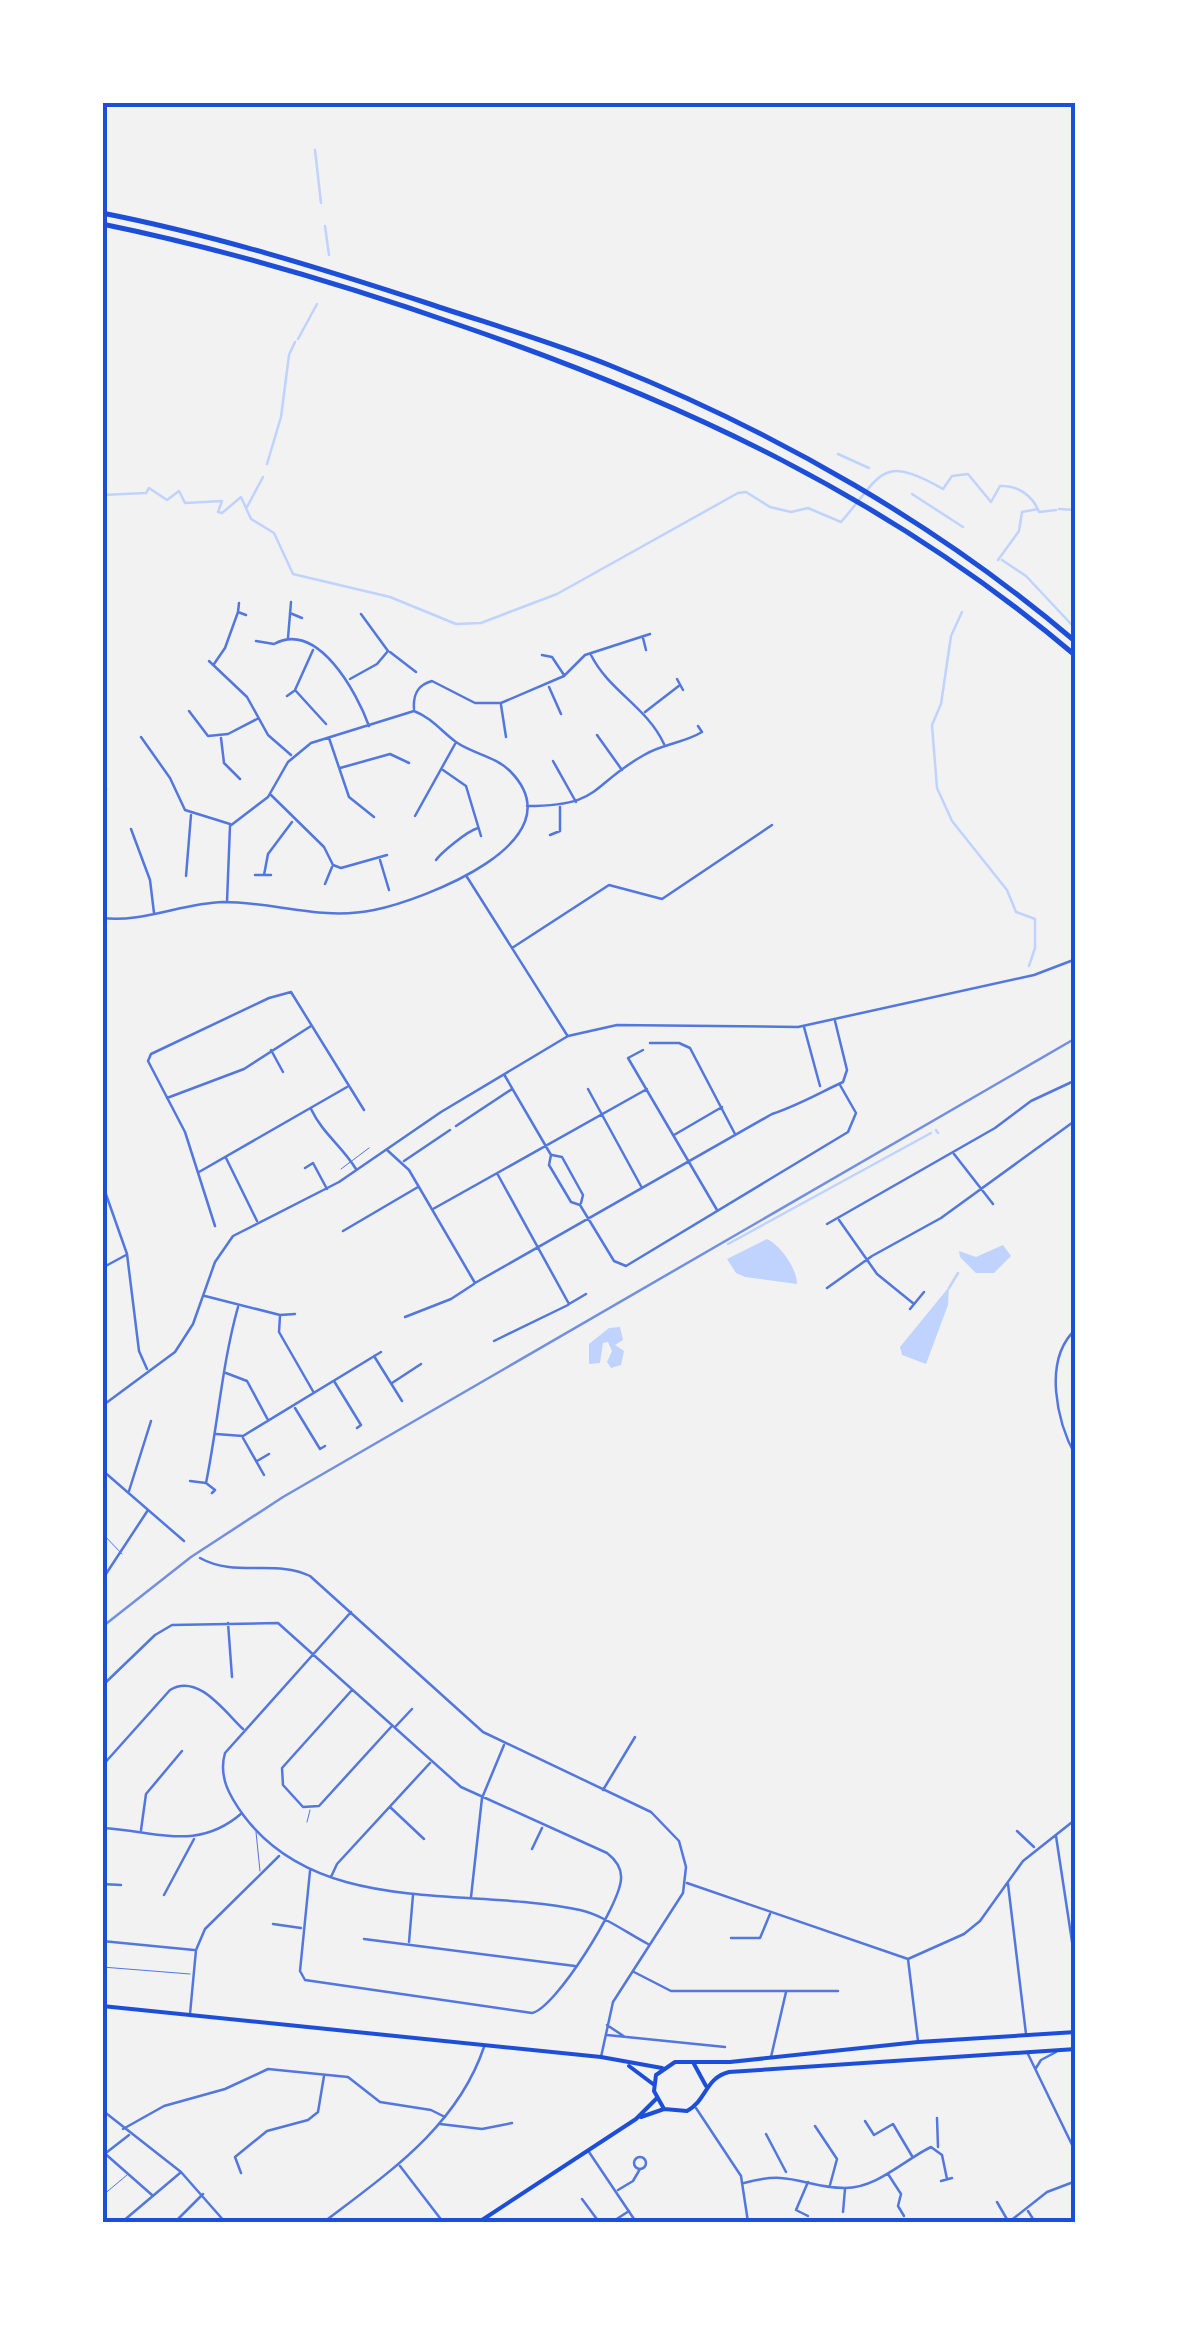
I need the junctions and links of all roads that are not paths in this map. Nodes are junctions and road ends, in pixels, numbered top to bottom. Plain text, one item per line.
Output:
1 (102, 213) edge
2 (102, 224) edge
3 (291, 602) dead end
4 (239, 604) dead end
5 (238, 612) junction
6 (288, 613) junction
7 (360, 614) dead end
8 (246, 615) dead end
9 (302, 618) dead end
10 (374, 618) dead end
11 (365, 622) junction
12 (650, 634) dead end
13 (642, 636) junction
14 (289, 639) junction
15 (256, 640) dead end
16 (1076, 642) edge
17 (313, 648) junction
18 (646, 650) dead end
19 (388, 651) junction
20 (590, 654) junction
21 (542, 655) dead end
22 (1076, 656) edge
23 (413, 658) dead end
24 (408, 665) junction
25 (416, 672) dead end
26 (564, 676) junction
27 (677, 679) dead end
28 (348, 680) junction
29 (680, 684) junction
30 (549, 685) junction
31 (296, 690) junction
32 (683, 690) dead end
33 (286, 696) dead end
34 (501, 703) junction
35 (564, 703) dead end
36 (323, 704) dead end
37 (558, 707) junction
38 (189, 711) dead end
39 (317, 711) junction
40 (414, 711) junction
41 (644, 713) junction
42 (561, 714) dead end
43 (205, 717) dead end
44 (259, 718) junction
45 (196, 722) junction
46 (326, 724) dead end
47 (698, 726) dead end
48 (369, 727) junction
49 (506, 730) junction
50 (512, 730) dead end
51 (598, 735) dead end
52 (220, 736) junction
53 (328, 736) junction
54 (506, 737) dead end
55 (141, 738) dead end
56 (610, 741) dead end
57 (456, 742) junction
58 (665, 745) junction
59 (603, 746) junction
60 (403, 750) dead end
61 (292, 756) junction
62 (400, 758) junction
63 (553, 761) dead end
64 (410, 762) dead end
65 (338, 768) junction
66 (442, 769) junction
67 (558, 769) junction
68 (622, 770) junction
69 (549, 775) dead end
70 (240, 778) dead end
71 (102, 780) edge
72 (106, 789) dead end
73 (270, 795) junction
74 (576, 802) junction
75 (373, 804) dead end
76 (526, 806) junction
77 (560, 806) junction
78 (367, 812) junction
79 (192, 814) junction
80 (415, 816) dead end
81 (374, 818) dead end
82 (292, 821) junction
83 (231, 824) junction
84 (772, 826) dead end
85 (479, 828) junction
86 (131, 829) dead end
87 (550, 835) dead end
88 (482, 836) dead end
89 (387, 854) dead end
90 (380, 858) junction
91 (436, 860) dead end
92 (333, 865) junction
93 (466, 874) junction
94 (255, 875) dead end
95 (264, 875) junction
96 (272, 875) dead end
97 (186, 876) dead end
98 (325, 884) dead end
99 (389, 890) dead end
100 (227, 902) junction
101 (154, 914) junction
102 (102, 918) edge
103 (512, 948) junction
104 (1076, 959) edge
105 (835, 1020) junction
106 (312, 1025) junction
107 (804, 1026) junction
108 (568, 1036) junction
109 (650, 1044) dead end
110 (270, 1049) junction
111 (643, 1050) dead end
112 (283, 1072) dead end
113 (504, 1075) junction
114 (1076, 1080) edge
115 (840, 1084) junction
116 (349, 1085) junction
117 (820, 1088) junction
118 (512, 1089) junction
119 (588, 1089) dead end
120 (647, 1089) junction
121 (166, 1098) junction
122 (310, 1108) junction
123 (722, 1108) junction
124 (364, 1110) dead end
125 (601, 1113) junction
126 (1076, 1120) edge
127 (456, 1126) dead end
128 (450, 1130) dead end
129 (735, 1134) junction
130 (673, 1136) junction
131 (546, 1146) junction
132 (369, 1148) dead end
133 (387, 1150) junction
134 (954, 1152) junction
135 (551, 1154) junction
136 (226, 1157) junction
137 (350, 1159) junction
138 (402, 1161) junction
139 (689, 1161) junction
140 (305, 1168) dead end
141 (342, 1169) dead end
142 (357, 1170) junction
143 (198, 1173) junction
144 (498, 1174) junction
145 (102, 1182) edge
146 (418, 1186) junction
147 (980, 1187) junction
148 (642, 1188) junction
149 (327, 1189) junction
150 (994, 1204) dead end
151 (580, 1205) junction
152 (431, 1210) junction
153 (716, 1210) junction
154 (838, 1218) junction
155 (589, 1220) junction
156 (256, 1221) junction
157 (827, 1224) dead end
158 (215, 1226) dead end
159 (343, 1231) dead end
160 (537, 1247) junction
161 (127, 1254) junction
162 (866, 1261) junction
163 (102, 1268) edge
164 (475, 1283) junction
165 (827, 1288) dead end
166 (924, 1292) dead end
167 (586, 1294) dead end
168 (203, 1296) junction
169 (569, 1304) junction
170 (914, 1304) junction
171 (238, 1306) junction
172 (910, 1309) dead end
173 (295, 1314) dead end
174 (280, 1315) junction
175 (405, 1317) dead end
176 (1076, 1329) edge
177 (494, 1341) dead end
178 (381, 1352) dead end
179 (374, 1356) junction
180 (421, 1364) dead end
181 (146, 1369) junction
182 (225, 1373) junction
183 (334, 1381) junction
184 (391, 1384) junction
185 (314, 1393) junction
186 (402, 1402) dead end
187 (102, 1406) edge
188 (294, 1406) junction
189 (152, 1421) dead end
190 (269, 1421) junction
191 (361, 1425) dead end
192 (216, 1434) junction
193 (243, 1436) junction
194 (314, 1453) dead end
195 (269, 1454) dead end
196 (1076, 1457) edge
197 (257, 1462) junction
198 (102, 1470) edge
199 (264, 1475) dead end
200 (190, 1481) dead end
201 (206, 1483) junction
202 (212, 1493) dead end
203 (128, 1494) junction
204 (150, 1511) junction
205 (102, 1533) edge
206 (184, 1541) dead end
207 (122, 1554) junction
208 (200, 1558) dead end
209 (103, 1578) edge
210 (350, 1612) junction
211 (228, 1622) junction
212 (314, 1652) junction
213 (232, 1677) dead end
214 (102, 1686) edge
215 (353, 1689) junction
216 (412, 1709) dead end
217 (393, 1727) junction
218 (243, 1729) junction
219 (635, 1737) dead end
220 (504, 1746) junction
221 (182, 1751) dead end
222 (431, 1762) junction
223 (102, 1766) edge
224 (603, 1790) junction
225 (482, 1798) junction
226 (390, 1807) junction
227 (310, 1810) junction
228 (242, 1812) junction
229 (1076, 1820) edge
230 (307, 1822) dead end
231 (543, 1825) junction
232 (103, 1828) edge
233 (141, 1830) junction
234 (1017, 1831) dead end
235 (256, 1832) junction
236 (1056, 1834) junction
237 (194, 1838) junction
238 (424, 1839) dead end
239 (102, 1841) edge
240 (1036, 1848) junction
241 (532, 1849) dead end
242 (281, 1854) junction
243 (310, 1871) junction
244 (262, 1873) junction
245 (331, 1877) junction
246 (686, 1883) junction
247 (1006, 1883) junction
248 (102, 1884) edge
249 (121, 1885) dead end
250 (414, 1892) junction
251 (164, 1894) dead end
252 (470, 1898) junction
253 (770, 1914) junction
254 (604, 1920) junction
255 (273, 1924) dead end
256 (304, 1928) junction
257 (731, 1938) dead end
258 (364, 1939) dead end
259 (102, 1941) edge
260 (408, 1943) junction
261 (650, 1945) junction
262 (196, 1950) junction
263 (908, 1959) junction
264 (575, 1966) junction
265 (102, 1967) edge
266 (1076, 1968) edge
267 (632, 1971) junction
268 (193, 1974) junction
269 (786, 1991) junction
270 (838, 1991) dead end
271 (102, 2006) edge
272 (190, 2016) junction
273 (606, 2025) junction
274 (1076, 2032) edge
275 (1026, 2034) junction
276 (604, 2035) junction
277 (626, 2038) junction
278 (918, 2042) junction
279 (484, 2045) junction
280 (725, 2048) dead end
281 (1076, 2049) edge
282 (1062, 2050) junction
283 (1026, 2051) junction
284 (772, 2056) junction
285 (602, 2057) junction
286 (625, 2062) junction
287 (694, 2064) junction
288 (662, 2068) junction
289 (1036, 2070) junction
290 (324, 2074) junction
291 (654, 2084) junction
292 (706, 2090) junction
293 (657, 2098) junction
294 (695, 2107) junction
295 (664, 2108) junction
296 (102, 2110) edge
297 (445, 2117) junction
298 (937, 2118) dead end
299 (636, 2119) junction
300 (865, 2121) dead end
301 (512, 2123) dead end
302 (440, 2124) junction
303 (815, 2126) dead end
304 (122, 2128) junction
305 (766, 2134) dead end
306 (129, 2135) junction
307 (937, 2148) junction
308 (588, 2150) junction
309 (1076, 2153) edge
310 (103, 2154) edge
311 (913, 2158) junction
312 (399, 2165) junction
313 (640, 2169) dead end
314 (181, 2172) junction
315 (242, 2173) dead end
316 (128, 2174) junction
317 (888, 2174) junction
318 (787, 2175) junction
319 (809, 2179) junction
320 (946, 2179) dead end
321 (1076, 2181) edge
322 (744, 2183) junction
323 (829, 2186) junction
324 (845, 2188) junction
325 (616, 2191) junction
326 (203, 2194) junction
327 (152, 2195) junction
328 (102, 2196) edge
329 (582, 2199) dead end
330 (997, 2202) dead end
331 (630, 2210) junction
332 (1028, 2211) junction
333 (842, 2212) dead end
334 (808, 2216) dead end
335 (904, 2216) dead end
336 (181, 2220) edge
337 (122, 2222) edge
338 (175, 2222) edge
339 (225, 2222) edge
340 (324, 2222) edge
341 (442, 2222) edge
342 (482, 2222) edge
343 (599, 2222) edge
344 (612, 2222) edge
345 (636, 2222) edge
346 (748, 2222) edge
347 (1008, 2222) edge
348 (1035, 2222) edge

1 - 16 highway
2 - 22 highway
3 - 6 street
4 - 5 street
5 - 8 street
5 - 44 street
6 - 9 street
6 - 14 street
7 - 11 street
10 - 11 street
11 - 19 street
12 - 13 street
13 - 18 street
13 - 20 street
14 - 15 street
14 - 17 street
17 - 28 street
17 - 31 street
19 - 24 street
19 - 28 street
20 - 26 street
20 - 41 street
21 - 26 street
23 - 24 street
24 - 25 street
26 - 30 street
27 - 29 street
28 - 48 street
29 - 32 street
29 - 41 street
30 - 34 street
30 - 37 street
31 - 33 street
31 - 39 street
34 - 40 street
34 - 49 street
35 - 37 street
36 - 39 street
37 - 42 street
38 - 45 street
39 - 46 street
40 - 48 street
40 - 57 street
41 - 58 street
43 - 45 street
44 - 52 street
44 - 61 street
45 - 52 street
47 - 58 street
48 - 53 street
49 - 50 street
49 - 54 street
51 - 59 street
52 - 70 street
53 - 61 street
53 - 65 street
55 - 79 street
56 - 59 street
57 - 66 street
57 - 76 street
58 - 68 street
59 - 68 street
60 - 62 street
61 - 73 street
62 - 64 street
62 - 65 street
63 - 67 street
65 - 78 street
66 - 80 street
66 - 85 street
67 - 69 street
67 - 74 street
68 - 74 street
71 - 72 street
73 - 82 street
73 - 83 street
74 - 77 street
75 - 78 street
76 - 77 street
76 - 93 street
77 - 87 street
78 - 81 street
79 - 83 street
79 - 97 street
82 - 92 street
82 - 95 street
83 - 100 street
84 - 103 street
85 - 88 street
85 - 91 street
86 - 101 street
89 - 90 street
90 - 92 street
90 - 99 street
92 - 98 street
93 - 100 street
93 - 103 street
94 - 95 street
95 - 96 street
100 - 101 street
101 - 102 street
103 - 108 street
104 - 105 street
105 - 107 street
105 - 115 street
106 - 110 street
106 - 116 street
106 - 121 street
107 - 108 street
107 - 117 street
108 - 113 street
109 - 123 street
110 - 112 street
110 - 121 street
111 - 120 street
113 - 118 street
113 - 133 street
114 - 134 street
115 - 117 street
115 - 153 street
116 - 122 street
116 - 124 street
117 - 129 street
118 - 127 street
118 - 131 street
119 - 125 street
120 - 125 street
120 - 130 street
121 - 143 street
122 - 136 street
122 - 137 street
123 - 129 street
123 - 130 street
125 - 131 street
125 - 148 street
126 - 147 street
128 - 138 street
129 - 139 street
130 - 139 street
131 - 135 street
131 - 144 street
132 - 137 street
133 - 138 street
133 - 142 street
134 - 147 street
134 - 154 street
135 - 151 street
135 - 151 street
136 - 143 street
136 - 156 street
137 - 141 street
137 - 142 street
138 - 146 street
139 - 148 street
139 - 153 street
140 - 149 street
142 - 149 street
143 - 158 street
144 - 152 street
144 - 160 street
145 - 161 street
146 - 152 street
146 - 159 street
147 - 150 street
147 - 162 street
148 - 155 street
149 - 156 street
151 - 155 street
152 - 164 street
153 - 155 street
154 - 157 street
154 - 162 street
155 - 160 street
156 - 168 street
160 - 164 street
160 - 169 street
161 - 163 street
161 - 181 street
162 - 165 street
162 - 170 street
164 - 175 street
166 - 170 street
167 - 169 street
168 - 171 street
168 - 181 street
169 - 177 street
170 - 172 street
171 - 174 street
171 - 182 street
173 - 174 street
174 - 185 street
176 - 196 street
178 - 179 street
179 - 183 street
179 - 184 street
180 - 184 street
181 - 187 street
182 - 190 street
182 - 192 street
183 - 185 street
183 - 191 street
184 - 186 street
185 - 188 street
188 - 190 street
188 - 194 street
189 - 203 street
190 - 193 street
192 - 193 street
192 - 201 street
193 - 197 street
195 - 197 street
197 - 199 street
198 - 203 street
200 - 201 street
201 - 202 street
203 - 204 street
204 - 206 street
204 - 207 street
205 - 207 street
207 - 209 street
208 - 210 street
210 - 212 street
210 - 220 street
211 - 212 street
211 - 213 street
211 - 214 street
212 - 215 street
212 - 218 street
215 - 217 street
215 - 227 street
216 - 217 street
217 - 222 street
217 - 227 street
218 - 223 street
218 - 228 street
219 - 224 street
220 - 224 street
220 - 225 street
221 - 233 street
222 - 225 street
222 - 226 street
224 - 246 street
225 - 231 street
225 - 252 street
226 - 238 street
226 - 245 street
227 - 230 street
228 - 235 street
228 - 237 street
229 - 236 street
231 - 241 street
231 - 254 street
232 - 233 street
232 - 239 street
233 - 237 street
234 - 240 street
235 - 242 street
235 - 244 street
236 - 240 street
236 - 266 street
237 - 251 street
240 - 247 street
242 - 243 street
242 - 244 street
243 - 245 street
243 - 256 street
244 - 262 street
245 - 250 street
246 - 253 street
246 - 261 street
247 - 263 street
247 - 275 street
248 - 249 street
250 - 252 street
250 - 260 street
252 - 254 street
253 - 257 street
253 - 263 street
254 - 261 street
254 - 264 street
255 - 256 street
256 - 264 street
258 - 260 street
259 - 262 street
260 - 264 street
261 - 267 street
262 - 268 street
263 - 278 street
265 - 268 street
267 - 269 street
267 - 273 street
268 - 272 street
269 - 270 street
269 - 284 street
271 - 272 main road
272 - 279 main road
273 - 276 street
273 - 277 street
274 - 275 main road
275 - 278 main road
276 - 277 street
276 - 285 street
277 - 280 street
278 - 284 main road
279 - 285 main road
279 - 297 street
281 - 282 main road
282 - 283 main road
282 - 289 street
283 - 289 street
283 - 292 main road
284 - 287 main road
285 - 286 main road
286 - 288 main road
286 - 291 main road
287 - 288 main road
287 - 292 main road
288 - 291 main road
289 - 309 street
290 - 297 street
290 - 304 street
290 - 315 street
291 - 293 main road
292 - 294 main road
293 - 295 main road
293 - 299 main road
294 - 295 main road
294 - 322 street
295 - 299 main road
296 - 304 street
297 - 302 street
298 - 307 street
299 - 308 main road
300 - 311 street
301 - 302 street
302 - 312 street
303 - 323 street
304 - 306 street
305 - 318 street
306 - 310 street
306 - 314 street
307 - 311 street
307 - 320 street
308 - 325 street
308 - 342 main road
310 - 316 street
311 - 317 street
312 - 340 street
312 - 341 street
313 - 325 street
314 - 326 street
314 - 327 street
316 - 327 street
316 - 328 street
317 - 324 street
317 - 335 street
318 - 319 street
318 - 322 street
319 - 323 street
319 - 334 street
321 - 332 street
322 - 346 street
323 - 324 street
324 - 333 street
325 - 331 street
326 - 336 street
326 - 339 street
327 - 337 street
329 - 343 street
330 - 347 street
331 - 344 street
331 - 345 street
332 - 347 street
332 - 348 street
336 - 338 street

